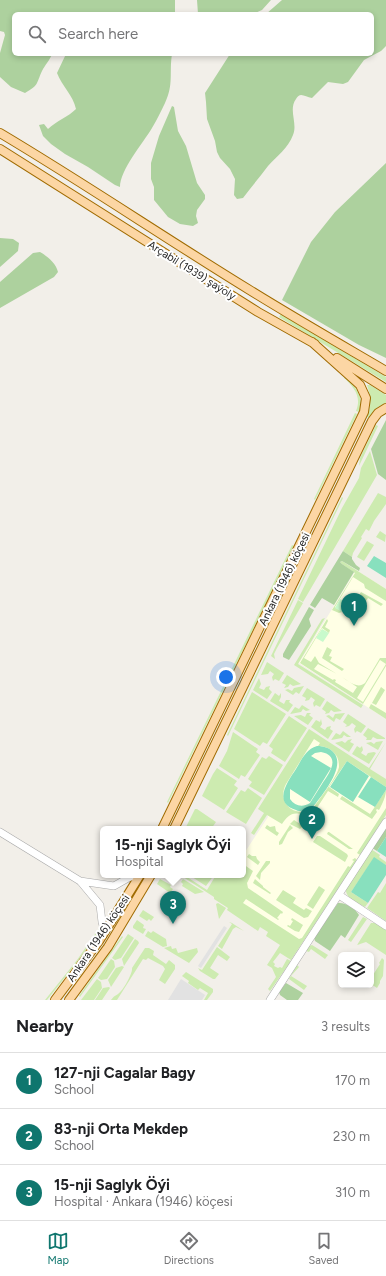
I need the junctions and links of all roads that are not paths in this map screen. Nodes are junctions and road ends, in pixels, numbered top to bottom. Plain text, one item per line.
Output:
1 (0, 133) edge
2 (0, 149) edge
3 (114, 204) junction
4 (107, 216) junction
5 (145, 225) junction
6 (138, 236) junction
7 (312, 342) junction
8 (386, 371) edge
9 (386, 390) edge
10 (386, 408) edge
11 (386, 822) edge
12 (163, 826) edge
13 (175, 826) edge
14 (0, 832) edge
15 (131, 878) edge
16 (138, 878) edge
17 (149, 878) edge
18 (80, 881) junction
19 (339, 895) junction
20 (386, 926) edge
21 (105, 932) junction
22 (55, 1000) edge
23 (69, 1000) edge
24 (270, 1000) edge

1 - 3 main road, Arçabil (1939) şaýoly
2 - 4 main road, Arçabil (1939) şaýoly
3 - 4 main road
3 - 5 main road, Arçabil (1939) şaýoly
4 - 6 main road, Arçabil (1939) şaýoly
5 - 6 main road
5 - 8 main road, Arçabil (1939) şaýoly
6 - 7 main road, Arçabil (1939) şaýoly
7 - 9 main road, Arçabil (1939) şaýoly
7 - 12 main road, Ankara (1946) köçesi
10 - 13 main road, Ankara (1946) köçesi
11 - 19 street
14 - 18 street
15 - 18 street
16 - 21 main road, Ankara (1946) köçesi
17 - 23 main road, Ankara (1946) köçesi
18 - 21 street
19 - 20 street
19 - 24 street
21 - 22 main road, Ankara (1946) köçesi

